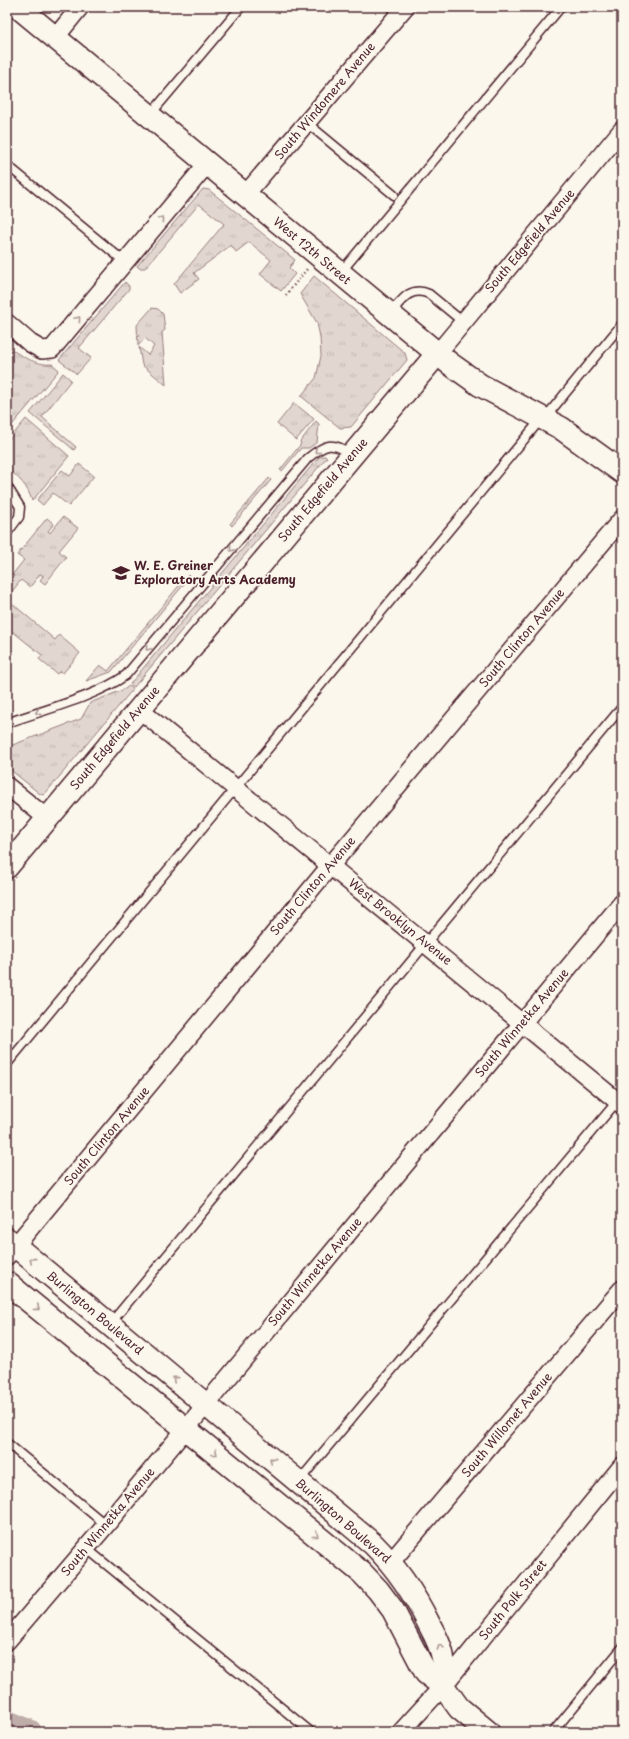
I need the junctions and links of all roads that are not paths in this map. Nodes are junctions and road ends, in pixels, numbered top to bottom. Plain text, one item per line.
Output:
1 (18, 7) edge
2 (80, 7) edge
3 (241, 7) edge
4 (405, 7) edge
5 (561, 7) edge
6 (55, 38) junction
7 (149, 116) junction
8 (307, 122) junction
9 (622, 130) edge
10 (207, 164) junction
11 (7, 165) edge
12 (245, 195) junction
13 (394, 195) dead end
14 (125, 262) junction
15 (339, 274) junction
16 (389, 315) junction
17 (463, 322) junction
18 (7, 324) edge
19 (622, 324) edge
20 (437, 354) junction
21 (544, 418) junction
22 (352, 454) junction
23 (622, 472) edge
24 (7, 486) edge
25 (622, 519) edge
26 (7, 533) edge
27 (622, 708) edge
28 (140, 710) junction
29 (7, 723) edge
30 (7, 786) edge
31 (235, 787) junction
32 (48, 819) junction
33 (331, 865) junction
34 (7, 867) edge
35 (622, 903) edge
36 (426, 943) junction
37 (523, 1022) junction
38 (7, 1064) edge
39 (620, 1100) edge
40 (10, 1247) edge
41 (7, 1283) edge
42 (622, 1289) edge
43 (110, 1324) junction
44 (205, 1404) junction
45 (185, 1429) junction
46 (7, 1443) edge
47 (622, 1466) edge
48 (298, 1482) junction
49 (106, 1525) junction
50 (86, 1548) junction
51 (391, 1562) junction
52 (7, 1641) edge
53 (622, 1648) edge
54 (442, 1686) junction
55 (311, 1732) edge
56 (402, 1732) edge
57 (488, 1732) edge
58 (553, 1732) edge

1 - 6 street, West 12th Street
2 - 6 street
3 - 7 lane
4 - 8 street, South Windomere Avenue
5 - 15 lane
6 - 7 street, West 12th Street
7 - 10 street, West 12th Street
8 - 12 street, South Windomere Avenue
8 - 13 lane
9 - 17 street, South Edgefield Avenue
10 - 12 street, West 12th Street
14 -> 10 street
11 - 14 lane
12 - 15 street, West 12th Street
18 -> 14 street
15 - 16 street, West 12th Street
16 - 17 lane
16 - 20 street, West 12th Street
17 - 20 street, South Edgefield Avenue
19 - 21 lane
20 - 21 street, West 12th Street
20 - 22 street, South Edgefield Avenue
21 - 23 street, West 12th Street
21 - 31 lane
22 - 28 street, South Edgefield Avenue
22 -> 29 lane
24 - 26 lane
25 - 33 street, South Clinton Avenue
27 - 36 lane
28 - 31 street, West Brooklyn Avenue
28 - 32 street, South Edgefield Avenue
30 - 32 street
31 - 33 street, West Brooklyn Avenue
31 - 38 lane
32 - 34 street, South Edgefield Avenue
33 - 36 street, West Brooklyn Avenue
33 - 40 street, South Clinton Avenue
35 - 37 street, South Winnetka Avenue
36 - 37 street, West Brooklyn Avenue
36 - 43 lane
37 - 39 street, West Brooklyn Avenue
37 - 44 street, South Winnetka Avenue
39 - 48 lane
43 -> 40 street, Burlington Boulevard
41 -> 45 street
42 - 51 street, South Willomet Avenue
44 -> 43 street, Burlington Boulevard
44 - 45 street, South Winnetka Avenue
48 -> 44 street, Burlington Boulevard
45 - 49 street, South Winnetka Avenue
45 -> 54 street
46 - 49 lane
47 - 54 street, South Polk Street
48 - 51 street, Burlington Boulevard
49 - 50 street, South Winnetka Avenue
50 - 52 street, South Winnetka Avenue
50 - 55 lane
54 -> 51 street, Burlington Boulevard
53 - 58 lane
54 - 56 street, South Polk Street
54 - 57 street

